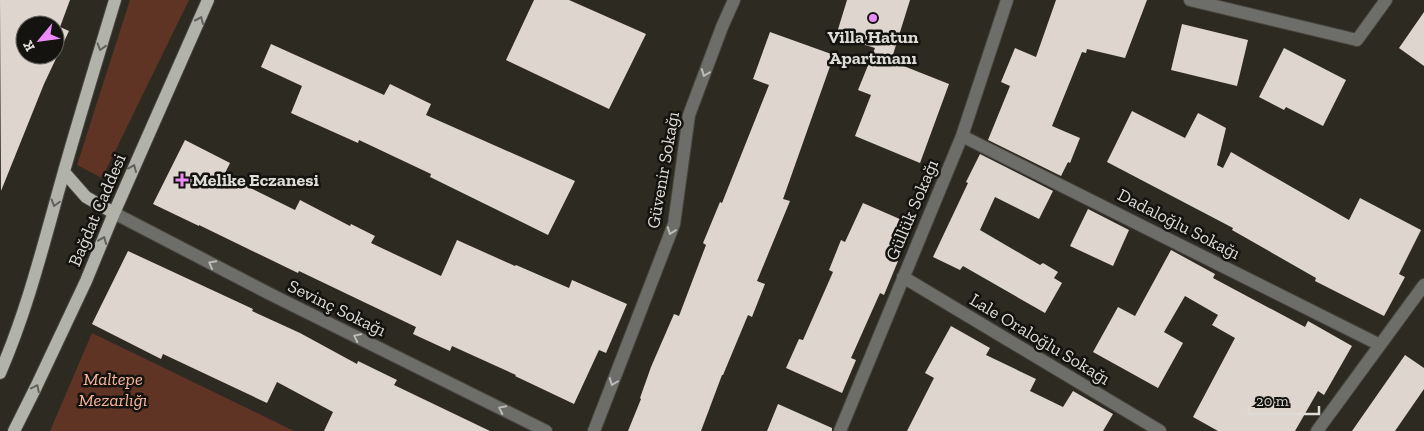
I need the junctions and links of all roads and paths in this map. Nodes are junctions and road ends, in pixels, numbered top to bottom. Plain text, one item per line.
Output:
1 (115, 0) edge
2 (208, 0) edge
3 (734, 0) edge
4 (1007, 0) edge
5 (1190, 0) edge
6 (1386, 0) edge
7 (962, 136) junction
8 (64, 172) junction
9 (114, 213) junction
10 (903, 277) junction
11 (1424, 285) edge
12 (1380, 345) junction
13 (0, 373) edge
14 (14, 431) edge
15 (546, 431) edge
16 (594, 431) edge
17 (840, 431) edge
18 (1160, 431) edge
19 (1317, 431) edge

1 -> 8 main road, Bağdat Caddesi
9 -> 2 main road, Bağdat Caddesi
3 -> 16 street, Güvenir Sokağı
4 - 7 street, Güllük Sokağı
5 - 6 street
7 - 10 street, Güllük Sokağı
7 - 12 street, Dadaloğlu Sokağı
8 - 9 main road
8 -> 13 main road, Bağdat Caddesi
14 -> 9 main road, Bağdat Caddesi
15 -> 9 street, Sevinç Sokağı
10 - 17 street, Güllük Sokağı
10 - 18 street, Lale Oraloğlu Sokağı
11 - 12 street
12 - 19 street

